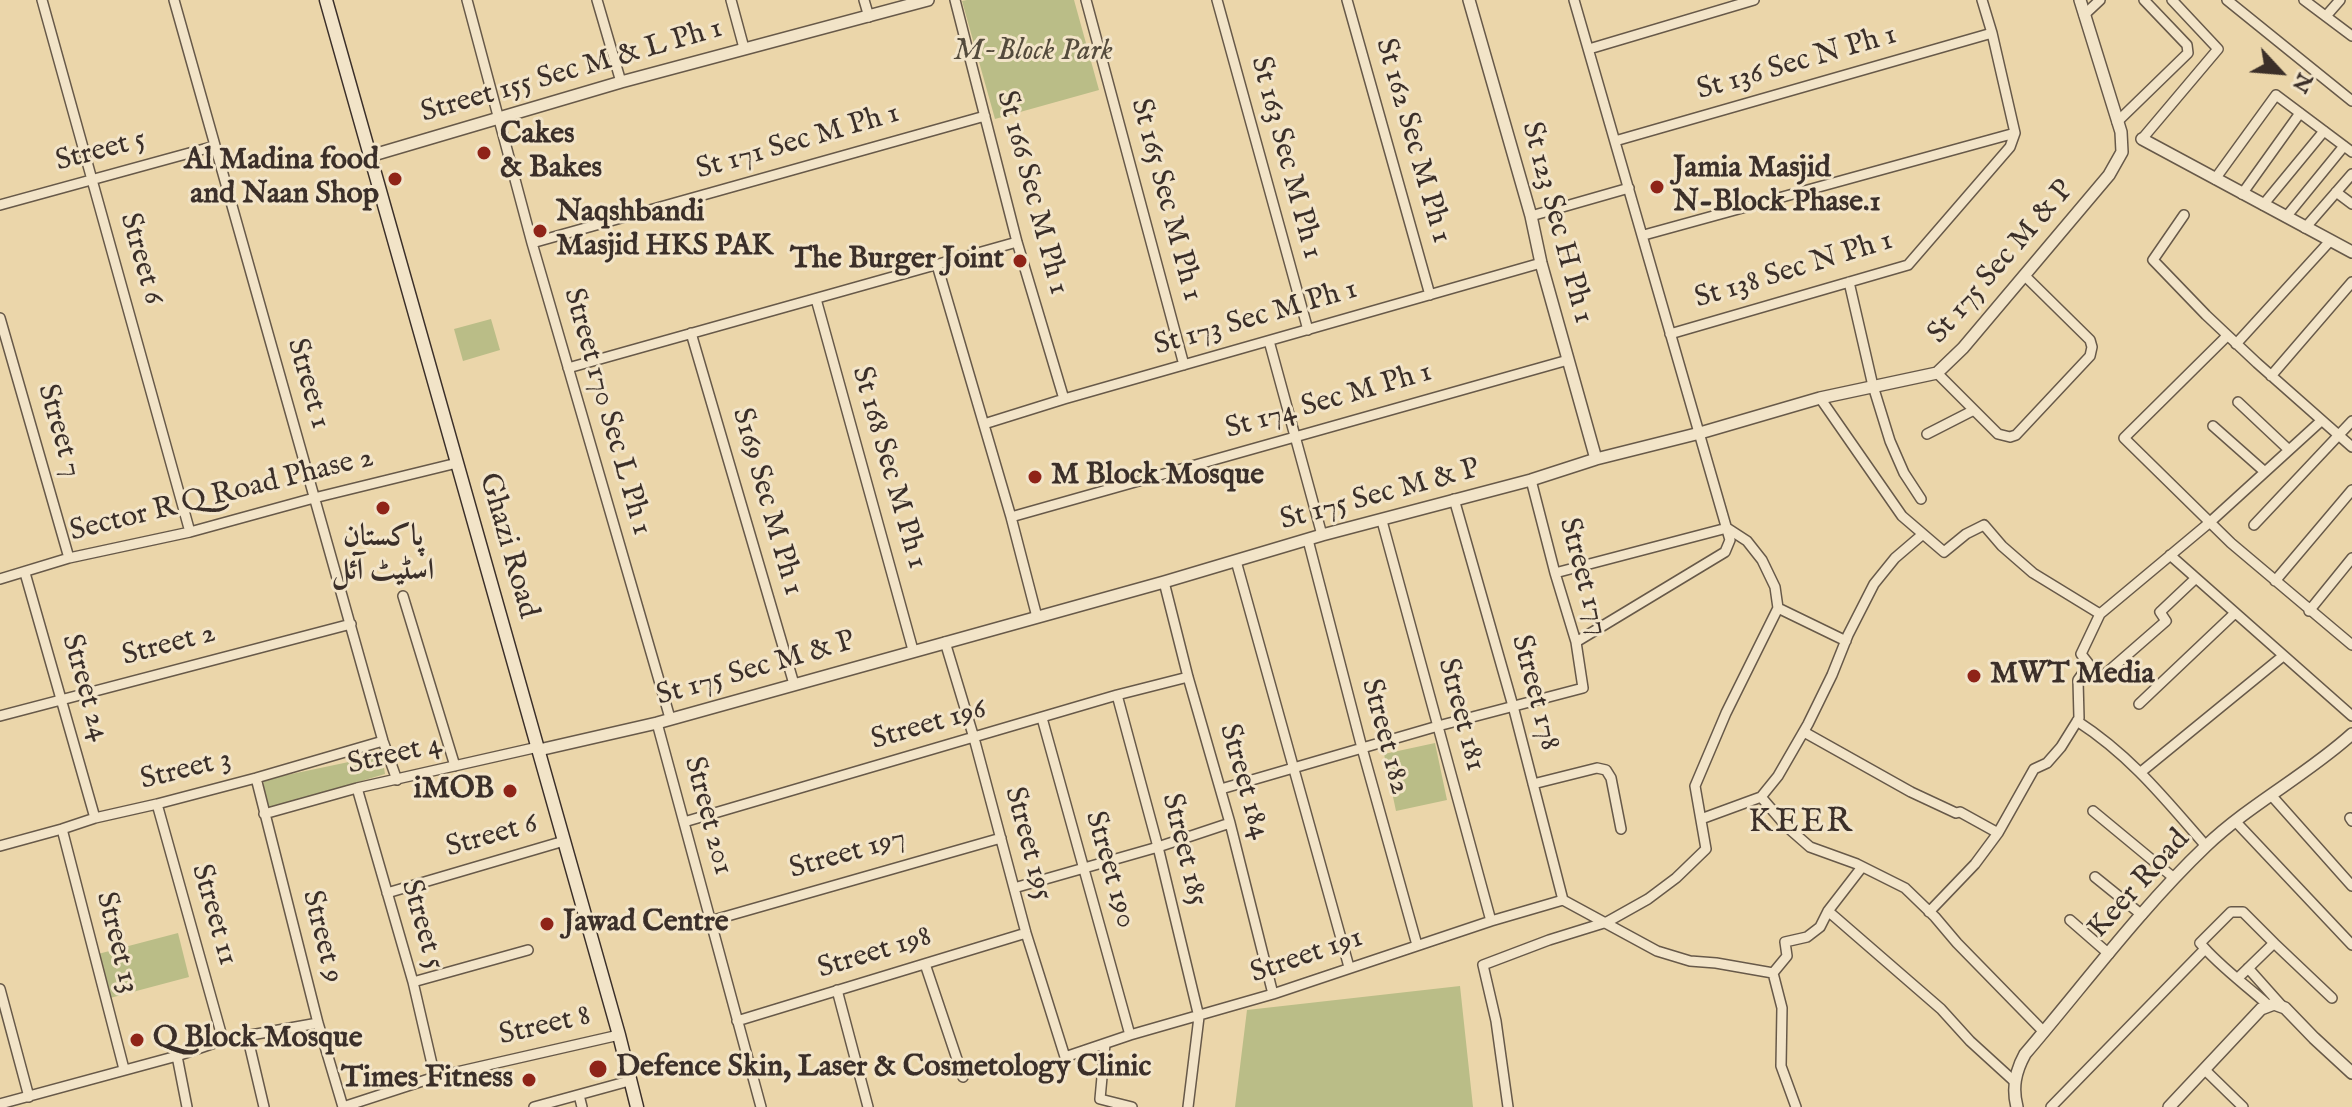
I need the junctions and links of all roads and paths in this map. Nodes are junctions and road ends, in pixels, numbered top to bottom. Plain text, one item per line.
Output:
1 (42, 0) edge
2 (174, 0) edge
3 (326, 0) edge
4 (467, 0) edge
5 (597, 0) edge
6 (731, 0) edge
7 (864, 0) edge
8 (928, 0) edge
9 (955, 0) edge
10 (1086, 0) edge
11 (1217, 0) edge
12 (1347, 0) edge
13 (1469, 0) edge
14 (1574, 0) edge
15 (1754, 0) edge
16 (1982, 0) edge
17 (2080, 0) edge
18 (2100, 0) edge
19 (2144, 0) edge
20 (2172, 0) edge
21 (2227, 0) edge
22 (2304, 0) edge
23 (2340, 0) edge
24 (2084, 15) junction
25 (2326, 16) junction
26 (869, 17) junction
27 (1992, 33) junction
28 (2352, 36) edge
29 (744, 48) junction
30 (1589, 49) junction
31 (621, 82) junction
32 (2352, 101) edge
33 (2300, 113) junction
34 (985, 116) junction
35 (499, 117) junction
36 (2119, 127) junction
37 (2324, 131) junction
38 (2015, 133) junction
39 (2142, 139) joint
40 (1615, 141) junction
41 (215, 146) junction
42 (2348, 149) edge
43 (370, 156) junction
44 (2352, 174) edge
45 (92, 179) junction
46 (2215, 179) junction
47 (1629, 188) junction
48 (2336, 192) junction
49 (2242, 194) junction
50 (2352, 204) edge
51 (0, 205) edge
52 (2263, 205) junction
53 (2184, 215) dead end
54 (1531, 216) junction
55 (2286, 217) junction
56 (2305, 228) junction
57 (1644, 235) junction
58 (2330, 241) junction
59 (1017, 242) junction
60 (532, 243) junction
61 (2352, 252) edge
62 (1541, 263) junction
63 (937, 265) junction
64 (2025, 276) junction
65 (1849, 282) junction
66 (2352, 282) edge
67 (1430, 295) junction
68 (816, 299) junction
69 (0, 318) edge
70 (1308, 330) junction
71 (691, 333) junction
72 (1670, 334) junction
73 (2227, 336) junction
74 (1269, 341) junction
75 (2236, 344) junction
76 (1568, 360) junction
77 (1184, 365) junction
78 (568, 368) junction
79 (1937, 373) junction
80 (2271, 376) junction
81 (1873, 386) junction
82 (1820, 398) junction
83 (1064, 399) junction
84 (2238, 402) dead end
85 (1974, 410) junction
86 (2321, 421) junction
87 (2352, 421) edge
88 (984, 424) junction
89 (2213, 426) dead end
90 (1700, 433) junction
91 (1927, 434) dead end
92 (2337, 436) junction
93 (1294, 437) junction
94 (2352, 447) edge
95 (2289, 450) junction
96 (1596, 459) junction
97 (457, 463) junction
98 (2265, 472) junction
99 (1531, 480) junction
100 (2352, 490) edge
101 (314, 498) junction
102 (1454, 499) junction
103 (1921, 499) dead end
104 (1011, 517) junction
105 (1382, 521) junction
106 (2209, 523) junction
107 (2254, 525) dead end
108 (1727, 528) junction
109 (190, 532) junction
110 (1923, 534) junction
111 (1322, 535) junction
112 (1308, 540) junction
113 (2170, 555) junction
114 (69, 558) junction
115 (2352, 558) edge
116 (1236, 561) junction
117 (25, 573) junction
118 (1555, 573) junction
119 (2196, 578) junction
120 (0, 579) edge
121 (2275, 581) junction
122 (1164, 582) junction
123 (403, 596) dead end
124 (1778, 608) junction
125 (2309, 611) junction
126 (2235, 613) junction
127 (2100, 614) junction
128 (1037, 617) junction
129 (351, 624) junction
130 (1846, 641) junction
131 (945, 642) junction
132 (1576, 642) junction
133 (2352, 645) edge
134 (913, 650) junction
135 (2283, 656) junction
136 (2103, 676) dead end
137 (1188, 677) junction
138 (794, 684) junction
139 (1117, 695) junction
140 (62, 698) junction
141 (2139, 704) dead end
142 (1513, 706) junction
143 (0, 716) edge
144 (2352, 716) edge
145 (670, 718) junction
146 (1042, 718) junction
147 (2077, 721) junction
148 (657, 723) junction
149 (1438, 726) junction
150 (1804, 732) junction
151 (2352, 734) edge
152 (974, 738) junction
153 (383, 741) junction
154 (538, 748) junction
155 (1362, 748) junction
156 (455, 766) junction
157 (1293, 768) junction
158 (2141, 772) junction
159 (256, 778) junction
160 (397, 780) junction
161 (1533, 784) junction
162 (357, 788) junction
163 (1221, 789) junction
164 (2271, 795) junction
165 (1761, 797) junction
166 (157, 804) junction
167 (2093, 811) dead end
168 (264, 814) junction
169 (95, 818) junction
170 (1701, 819) junction
171 (684, 822) junction
172 (2236, 822) junction
173 (1230, 823) junction
174 (62, 829) junction
175 (1621, 829) dead end
176 (1998, 833) junction
177 (1001, 838) junction
178 (564, 841) junction
179 (0, 846) edge
180 (2206, 846) junction
181 (1158, 847) junction
182 (1862, 867) junction
183 (1083, 868) junction
184 (2095, 877) dead end
185 (2174, 878) junction
186 (2352, 886) edge
187 (1014, 888) junction
188 (387, 893) junction
189 (1563, 900) junction
190 (1828, 911) junction
191 (1929, 912) junction
192 (2142, 915) junction
193 (2070, 920) dead end
194 (710, 921) junction
195 (1491, 921) junction
196 (1607, 922) junction
197 (1026, 933) junction
198 (2274, 943) junction
199 (1417, 945) junction
200 (2352, 945) edge
201 (2205, 949) junction
202 (528, 950) dead end
203 (2109, 954) junction
204 (925, 964) junction
205 (1349, 967) junction
206 (2248, 968) junction
207 (1773, 973) junction
208 (2238, 978) junction
209 (413, 982) junction
210 (0, 989) edge
211 (837, 990) junction
212 (1273, 994) junction
213 (2332, 998) dead end
214 (2275, 1005) junction
215 (1199, 1017) junction
216 (737, 1021) junction
217 (318, 1023) junction
218 (2044, 1032) junction
219 (247, 1035) junction
220 (619, 1035) junction
221 (1130, 1035) junction
222 (223, 1040) junction
223 (1105, 1044) junction
224 (177, 1056) junction
225 (1065, 1057) joint
226 (124, 1069) junction
227 (2205, 1070) junction
228 (2352, 1073) edge
229 (435, 1077) junction
230 (963, 1077) dead end
231 (629, 1081) junction
232 (2015, 1082) junction
233 (579, 1095) junction
234 (29, 1097) junction
235 (0, 1104) edge
236 (187, 1107) edge
237 (264, 1107) edge
238 (343, 1107) edge
239 (534, 1107) edge
240 (582, 1107) edge
241 (637, 1107) edge
242 (761, 1107) edge
243 (868, 1107) edge
244 (1132, 1107) edge
245 (1188, 1107) edge
246 (1508, 1107) edge
247 (1796, 1107) edge
248 (2017, 1107) edge
249 (2051, 1107) edge
250 (2169, 1107) edge
251 (2243, 1107) edge

1 - 45 street, Street 6
2 - 41 street, Street 1
3 - 43 main road, Ghazi Road
4 - 35 street, Street 170 Sec L Ph 1
5 - 31 street
6 - 29 street
7 - 26 street
8 - 26 street, Street 155 Sec M & L Ph 1
9 - 34 street, St 166 Sec M Ph 1
10 - 77 street, St 165 Sec M Ph 1
11 - 70 street, St 163 Sec M Ph 1
12 - 67 street, St 162 Sec M Ph 1
13 - 54 street, St 123 Sec H Ph 1
14 - 30 street
15 - 30 street
16 - 27 street
17 - 24 street
18 - 24 street
19 - 36 street
20 - 39 street
21 - 32 street
22 - 25 street
23 - 25 street
24 - 36 street
25 - 28 street
26 - 29 street, Street 155 Sec M & L Ph 1
27 - 38 street
27 - 40 street, St 136 Sec N Ph 1
29 - 31 street, Street 155 Sec M & L Ph 1
30 - 40 street
31 - 35 street, Street 155 Sec M & L Ph 1
33 - 37 street
33 - 46 street
33 - 49 street
34 - 59 street, St 166 Sec M Ph 1
34 - 60 street, St 171 Sec M Ph 1
35 - 43 street, Street 155 Sec M & L Ph 1
35 - 60 street, Street 170 Sec L Ph 1
36 - 64 street, St 175 Sec M & P
37 - 42 street
37 - 52 street
38 - 57 street
38 - 65 street, St 138 Sec N Ph 1
39 - 46 street
40 - 47 street
41 - 45 street, Street 5
41 - 101 street, Street 1
42 - 55 street
43 - 97 main road, Ghazi Road
44 - 48 street
45 - 51 street, Street 5
45 - 109 street, Street 6
46 - 49 street
47 - 54 street
47 - 57 street
48 - 50 street
48 - 56 street
49 - 52 street
52 - 55 street
53 - 73 street
54 - 62 street, St 123 Sec H Ph 1
55 - 56 street
56 - 58 street
57 - 72 street
58 - 61 street
58 - 75 street
59 - 63 street
59 - 83 street, St 166 Sec M Ph 1
60 - 78 street, Street 170 Sec L Ph 1
62 - 67 street, St 173 Sec M Ph 1
62 - 76 street, St 123 Sec H Ph 1
63 - 68 street
63 - 88 street
64 - 79 street, St 175 Sec M & P
64 - 85 street
65 - 72 street, St 138 Sec N Ph 1
65 - 81 street
66 - 80 street
67 - 70 street, St 173 Sec M Ph 1
68 - 71 street
68 - 134 street, St 168 Sec M Ph 1
69 - 114 street, Street 7
70 - 74 street, St 173 Sec M Ph 1
71 - 78 street
71 - 138 street, S169 Sec M Ph 1
72 - 90 street
73 - 75 street
73 - 106 street
74 - 77 street, St 173 Sec M Ph 1
74 - 93 street
75 - 80 street
76 - 93 street, St 174 Sec M Ph 1
76 - 96 street, St 123 Sec H Ph 1
77 - 83 street, St 173 Sec M Ph 1
78 - 145 street, Street 170 Sec L Ph 1
79 - 81 street, St 175 Sec M & P
79 - 85 street
80 - 86 street
81 - 82 street, St 175 Sec M & P
81 - 103 street
82 - 90 street, St 175 Sec M & P
82 - 110 street
83 - 88 street, St 173 Sec M Ph 1
84 - 95 street
85 - 91 street
86 - 92 street
86 - 95 street
87 - 92 street
88 - 104 street
89 - 98 street
90 - 96 street, St 175 Sec M & P
90 - 108 street
92 - 94 street
92 - 107 street
93 - 104 street, St 174 Sec M Ph 1
93 - 111 street
95 - 98 street
96 - 99 street, St 175 Sec M & P
97 - 101 street, Sector R Q Road Phase 2
97 - 154 main road, Ghazi Road
98 - 106 street
99 - 102 street, St 175 Sec M & P
99 - 118 street, Street 177
100 - 121 street
101 - 109 street, Sector R Q Road Phase 2
101 - 129 street, Street 1
102 - 105 street, St 175 Sec M & P
102 - 142 street, Street 178
104 - 128 street
105 - 111 street, St 175 Sec M & P
105 - 149 street, Street 181
106 - 113 street
106 - 121 street
108 - 118 street
108 - 124 street
108 - 132 street
109 - 114 street, Sector R Q Road Phase 2
110 - 127 street
110 - 130 street
111 - 112 street, St 175 Sec M & P
112 - 116 street, St 175 Sec M & P
112 - 155 street, Street 182
113 - 119 street
113 - 127 street
114 - 117 street, Sector R Q Road Phase 2
115 - 125 street
116 - 122 street, St 175 Sec M & P
116 - 157 street
117 - 120 street, Sector R Q Road Phase 2
117 - 140 street, Street 24
118 - 132 street, Street 177
119 - 126 street
119 - 136 street
121 - 125 street
122 - 128 street, St 175 Sec M & P
122 - 137 street, Street 184
123 - 156 street
124 - 130 street
124 - 170 street
125 - 133 street
126 - 135 street
126 - 141 street
127 - 147 street
128 - 131 street, St 175 Sec M & P
129 - 140 street, Street 2
129 - 153 street, Street 1
130 - 150 street
131 - 134 street, St 175 Sec M & P
131 - 152 street, Street 195
132 - 142 street, Street 177
134 - 138 street, St 175 Sec M & P
135 - 144 street
135 - 158 street
137 - 139 street, Street 196
137 - 163 street, Street 184
138 - 145 street, St 175 Sec M & P
139 - 146 street, Street 196
139 - 181 street, Street 185
140 - 143 street, Street 2
140 - 169 street, Street 24
142 - 149 street
142 - 161 street, Street 178
145 - 148 street, St 175 Sec M & P
146 - 152 street, Street 196
146 - 183 street, Street 190
147 - 158 street
147 - 176 street
148 - 154 street, St 175 Sec M & P
148 - 171 street, Street 201
149 - 155 street
149 - 195 street, Street 181
150 - 165 street
150 - 176 street
151 - 164 street, Keer Road
152 - 171 street, Street 196
152 - 177 street, Street 195
153 - 159 street, Street 3
153 - 160 street, Street 1
154 - 156 street, Street 4
154 - 178 main road, Ghazi Road
155 - 157 street
155 - 199 street, Street 182
156 - 160 street, Street 4
157 - 163 street
157 - 205 street
158 - 180 street
159 - 166 street, Street 3
159 - 168 street, Street 9
160 - 162 street, Street 4
161 - 175 street
161 - 189 street, Street 178
162 - 168 street, Street 4
162 - 188 street, Street 5
163 - 173 street, Street 184
164 - 172 street, Keer Road
164 - 186 street
165 - 170 street
165 - 182 street
166 - 169 street, Street 3
166 - 222 street, Street 11
167 - 185 street
168 - 217 street, Street 9
169 - 174 street, Street 3
170 - 196 street
171 - 194 street, Street 201
172 - 180 street, Keer Road
172 - 200 street
173 - 181 street
173 - 212 street, Street 184
174 - 179 street, Street 3
174 - 226 street, Street 13
176 - 191 street
177 - 187 street, Street 195
177 - 194 street, Street 197
178 - 188 street, Street 6
178 - 220 main road, Ghazi Road
180 - 185 street, Keer Road
181 - 183 street
181 - 215 street, Street 185
182 - 190 street
182 - 191 street
183 - 187 street
183 - 221 street, Street 190
184 - 192 street
185 - 192 street, Keer Road
187 - 197 street, Street 195
188 - 209 street, Street 5
189 - 195 street, Street 191
189 - 196 street
190 - 207 street
190 - 232 street
191 - 218 street
192 - 203 street, Keer Road
193 - 203 street
194 - 216 street, Street 201
195 - 199 street, Street 191
196 - 207 street
196 - 246 street
197 - 204 street, Street 198
197 - 225 street, Street 195
198 - 201 street
198 - 206 street
198 - 213 street
199 - 205 street, Street 191
201 - 208 street
201 - 249 street
202 - 209 street
203 - 218 street, Keer Road
204 - 211 street, Street 198
204 - 230 street
205 - 212 street, Street 191
206 - 208 street
206 - 214 street
207 - 247 street
208 - 214 street
209 - 229 street, Street 5
210 - 234 street
211 - 216 street, Street 198
211 - 243 street
212 - 215 street, Street 191
214 - 227 street
214 - 228 street
215 - 221 street, Street 191
215 - 245 street
216 - 242 street, Street 201
217 - 219 street
217 - 238 street, Street 9
218 - 232 street, Keer Road
219 - 222 street
219 - 237 street
220 - 229 street, Street 8
220 - 231 main road, Ghazi Road
221 - 223 street, Street 191
222 - 224 street
223 - 225 street, Street 191
223 - 244 street
224 - 226 street
224 - 236 street
226 - 234 street
227 - 250 street
227 - 251 street
229 - 238 street, Street 8
231 - 233 street
231 - 241 main road, Ghazi Road
232 - 248 street, Keer Road
233 - 239 street
233 - 240 street
234 - 235 street

